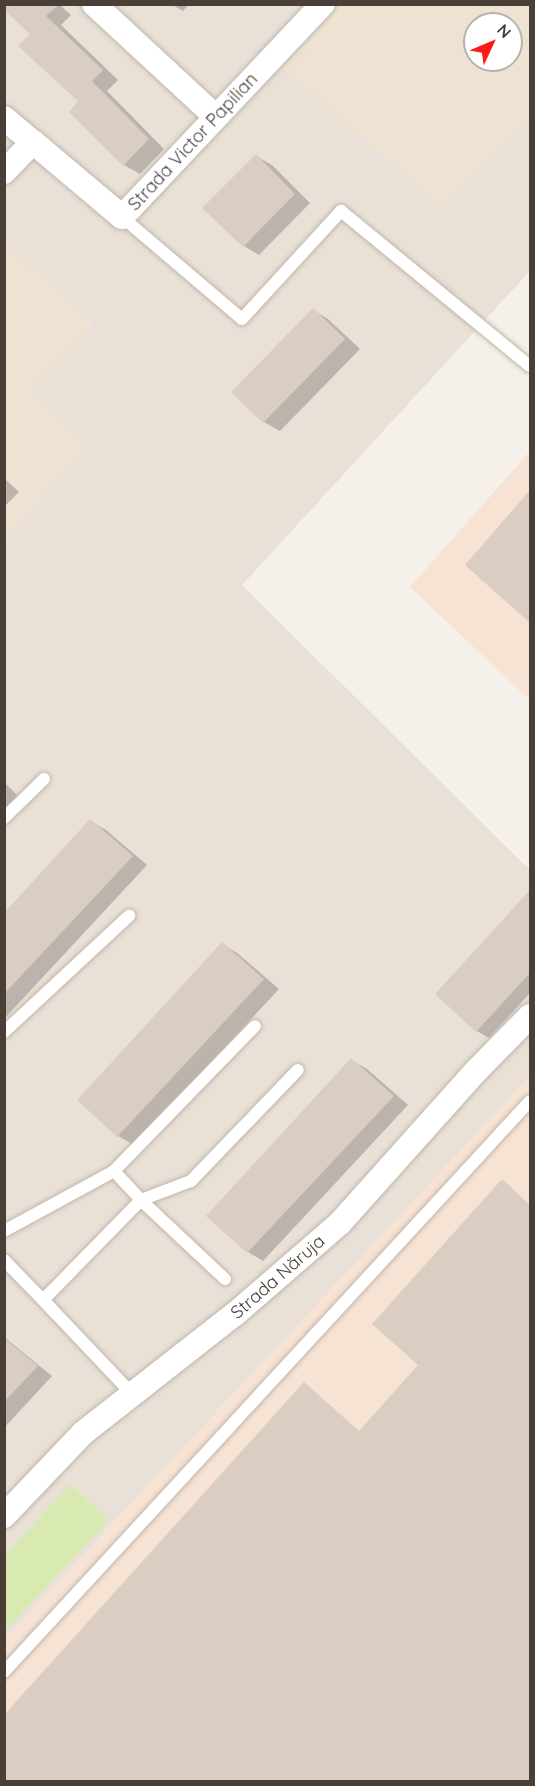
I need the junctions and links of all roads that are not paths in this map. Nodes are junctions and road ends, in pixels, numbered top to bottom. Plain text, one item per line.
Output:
1 (94, 4) edge
2 (323, 4) edge
3 (216, 117) junction
4 (4, 118) edge
5 (33, 142) junction
6 (4, 172) edge
7 (122, 217) junction
8 (531, 366) edge
9 (44, 779) dead end
10 (4, 818) edge
11 (129, 916) dead end
12 (531, 1016) edge
13 (255, 1026) dead end
14 (4, 1032) edge
15 (298, 1070) dead end
16 (531, 1101) edge
17 (114, 1171) junction
18 (141, 1200) junction
19 (4, 1231) edge
20 (6, 1266) edge
21 (225, 1279) dead end
22 (43, 1300) junction
23 (134, 1396) junction
24 (4, 1516) edge
25 (4, 1672) edge

1 - 3 street
2 - 3 street, Strada Victor Papilian
3 - 7 street, Strada Victor Papilian
4 - 5 street, Strada Victor Papilian
5 - 6 street
5 - 7 street, Strada Victor Papilian
7 - 8 lane
9 - 10 lane
11 - 14 lane
12 - 23 street, Strada Năruja
13 - 17 lane
15 - 18 lane
16 - 25 lane
17 - 18 lane
17 - 19 lane
18 - 21 lane
18 - 22 lane
20 - 22 lane
22 - 23 lane
23 - 24 street, Strada Năruja

